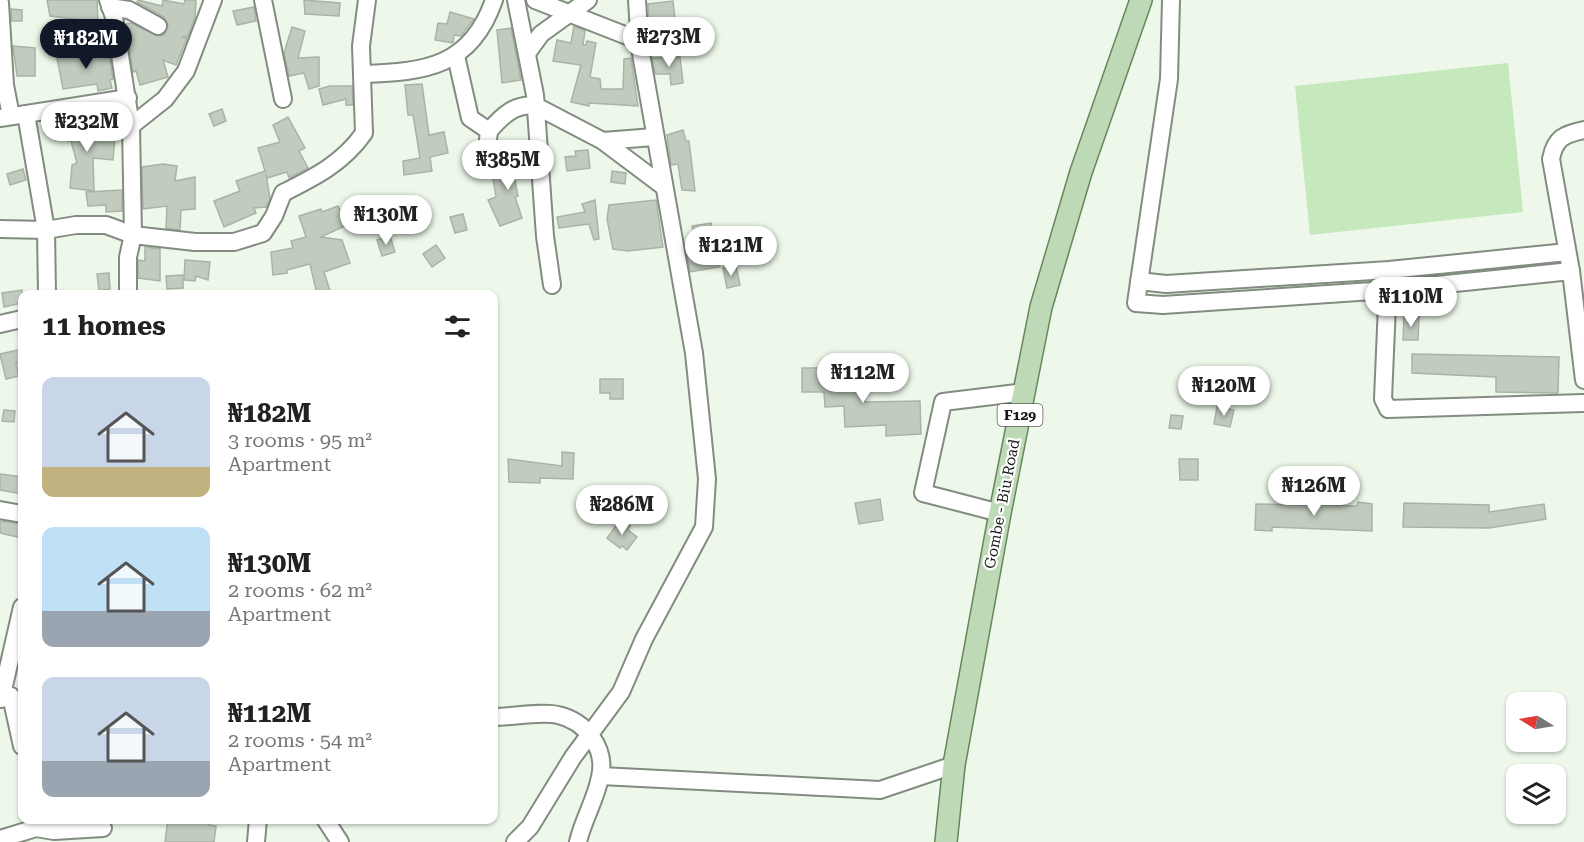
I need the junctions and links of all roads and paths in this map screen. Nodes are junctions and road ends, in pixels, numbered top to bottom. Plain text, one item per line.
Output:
1 (213, 0) edge
2 (263, 0) edge
3 (367, 0) edge
4 (494, 0) edge
5 (516, 0) edge
6 (535, 0) edge
7 (588, 0) edge
8 (638, 0) edge
9 (1141, 0) edge
10 (1171, 0) edge
11 (0, 3) edge
12 (109, 4) edge
13 (566, 14) junction
14 (158, 26) dead end
15 (640, 41) junction
16 (528, 51) junction
17 (456, 56) junction
18 (363, 74) junction
19 (128, 98) junction
20 (283, 99) dead end
21 (536, 106) junction
22 (12, 116) edge
23 (131, 126) junction
24 (1584, 130) edge
25 (489, 131) junction
26 (654, 136) junction
27 (603, 141) junction
28 (485, 166) dead end
29 (663, 186) junction
30 (0, 229) edge
31 (46, 230) junction
32 (133, 235) junction
33 (1567, 252) junction
34 (1389, 270) junction
35 (1571, 271) junction
36 (1139, 281) junction
37 (552, 285) dead end
38 (47, 290) edge
39 (128, 290) edge
40 (1388, 290) junction
41 (18, 320) edge
42 (0, 324) edge
43 (1584, 380) edge
44 (1025, 392) junction
45 (1584, 403) edge
46 (0, 510) edge
47 (18, 513) edge
48 (1000, 513) junction
49 (18, 635) edge
50 (9, 697) edge
51 (498, 717) edge
52 (18, 731) edge
53 (590, 734) junction
54 (954, 765) junction
55 (601, 776) junction
56 (35, 824) edge
57 (258, 824) edge
58 (328, 824) edge
59 (103, 830) edge
60 (0, 839) edge
61 (256, 842) edge
62 (340, 842) edge
63 (515, 842) edge
64 (578, 842) edge
65 (946, 842) edge

1 - 23 street
2 - 20 street
3 - 18 street
4 - 17 street
5 - 16 street
6 - 13 street
7 - 13 street
8 - 15 street
9 - 44 main road, Gombe - Biu Road / F129
10 - 36 street
11 - 22 street
12 - 14 street
12 - 19 street
13 - 15 street
13 - 16 street
15 - 26 street
16 - 21 street
17 - 18 street
17 - 25 street
18 - 32 street
19 - 22 street
19 - 23 street
21 - 25 street
21 - 27 street
21 - 37 street
22 - 31 street
23 - 32 street
24 - 33 street
25 - 28 street
26 - 27 street
26 - 29 street
27 - 29 street
29 - 53 street
30 - 31 street
31 - 32 street
31 - 38 street
32 - 39 street
33 - 34 street
33 - 35 street
34 - 36 street
34 - 40 street
35 - 40 street
35 - 43 street
36 - 40 street
40 - 45 street
41 - 42 street
44 - 48 main road, Gombe - Biu Road / F129
44 - 48 street
46 - 47 street
48 - 54 main road, Gombe - Biu Road / F129
49 - 50 street
50 - 52 street
51 - 53 street
53 - 55 street
53 - 63 street
54 - 55 street
54 - 65 main road, Gombe - Biu Road / F129
55 - 64 street
56 - 59 street
56 - 60 street
57 - 61 street
58 - 62 street

